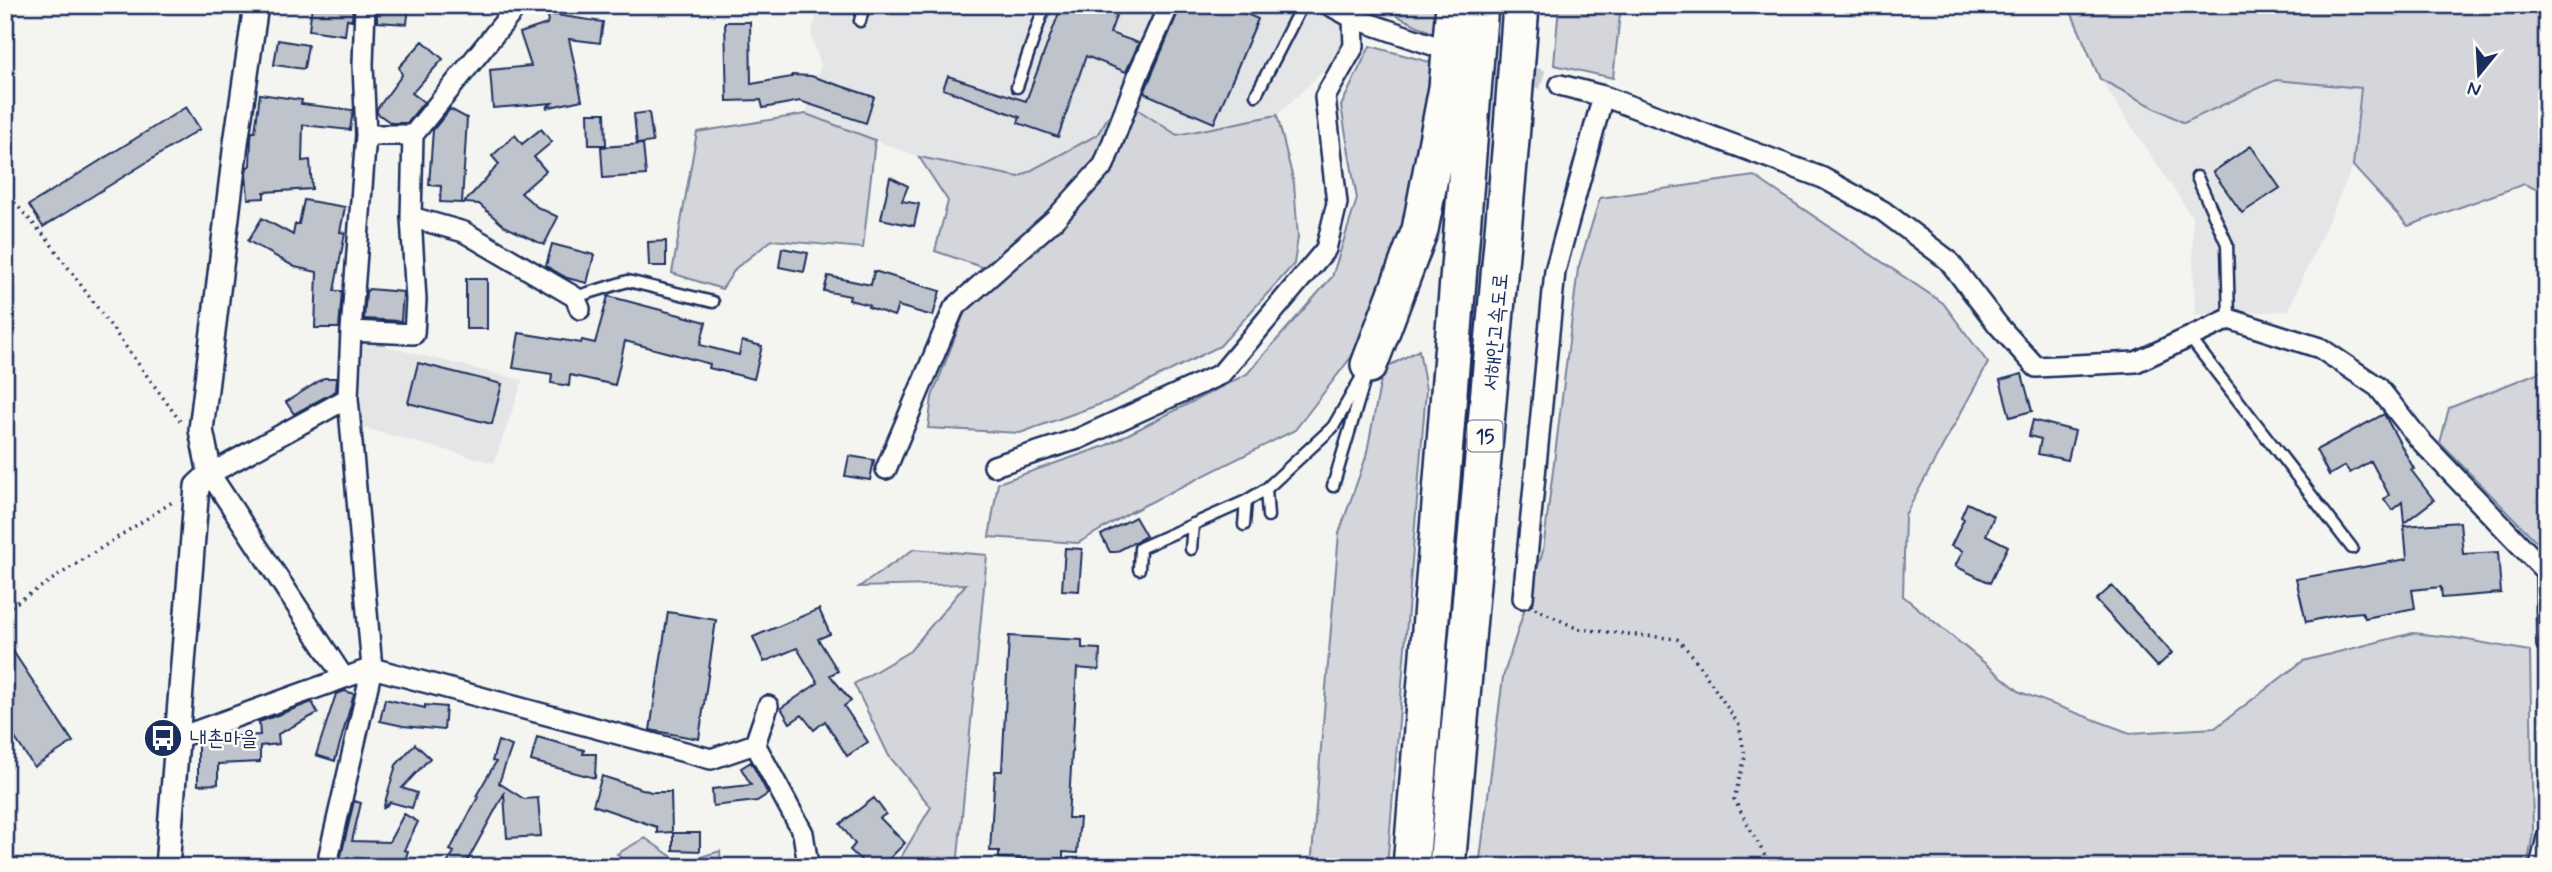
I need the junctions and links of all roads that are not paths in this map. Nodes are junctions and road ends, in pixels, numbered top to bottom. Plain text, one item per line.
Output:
1 (256, 5) edge
2 (365, 5) edge
3 (518, 5) edge
4 (864, 5) edge
5 (1045, 5) edge
6 (1169, 5) edge
7 (1302, 5) edge
8 (1329, 5) edge
9 (1454, 5) edge
10 (1480, 5) edge
11 (1521, 5) edge
12 (1353, 18) junction
13 (860, 21) dead end
14 (1438, 47) dead end
15 (1560, 85) tunnel mouth
16 (1017, 87) dead end
17 (1256, 94) dead end
18 (1603, 96) junction
19 (366, 135) junction
20 (413, 135) junction
21 (2197, 177) dead end
22 (411, 217) junction
23 (713, 302) dead end
24 (578, 303) joint
25 (2230, 319) junction
26 (351, 331) junction
27 (2190, 338) junction
28 (1369, 365) junction
29 (348, 398) junction
30 (994, 466) dead end
31 (886, 469) dead end
32 (203, 480) junction
33 (1333, 486) dead end
34 (1266, 489) junction
35 (1246, 501) junction
36 (1268, 516) dead end
37 (1193, 524) junction
38 (1244, 525) dead end
39 (2352, 548) dead end
40 (1191, 549) dead end
41 (1139, 569) dead end
42 (1523, 598) road end
43 (2547, 644) edge
44 (372, 668) junction
45 (344, 678) junction
46 (768, 706) dead end
47 (177, 738) junction
48 (755, 744) junction
49 (2547, 837) edge
50 (808, 865) edge
51 (167, 867) edge
52 (328, 867) edge
53 (1411, 867) edge
54 (1447, 867) edge
55 (2540, 867) edge

1 - 32 street
2 - 19 street
3 - 20 street
4 - 13 lane
5 - 16 lane
6 - 31 street
7 - 17 lane
8 - 12 street
9 - 28 highway
10 - 53 highway, 서해안고속도로 / 15
11 - 54 highway, 서해안고속도로 / 15
12 - 14 street
12 - 30 street
15 - 18 street
18 - 27 street
18 - 42 street
19 - 20 street
19 - 26 street
20 - 22 street
21 - 25 lane
22 - 24 street
22 - 26 street
23 - 24 lane
25 - 27 street
25 - 43 street
26 - 29 street
27 - 39 lane
28 - 33 lane
28 - 34 lane
29 - 32 street
29 - 44 street
32 - 45 street
32 - 47 street
34 - 35 lane
34 - 36 lane
35 - 37 lane
35 - 38 lane
37 - 40 lane
37 - 41 lane
44 - 45 street
44 - 48 street
44 - 52 street
45 - 47 street
46 - 48 street
47 - 51 street
48 - 50 street
49 - 55 street

